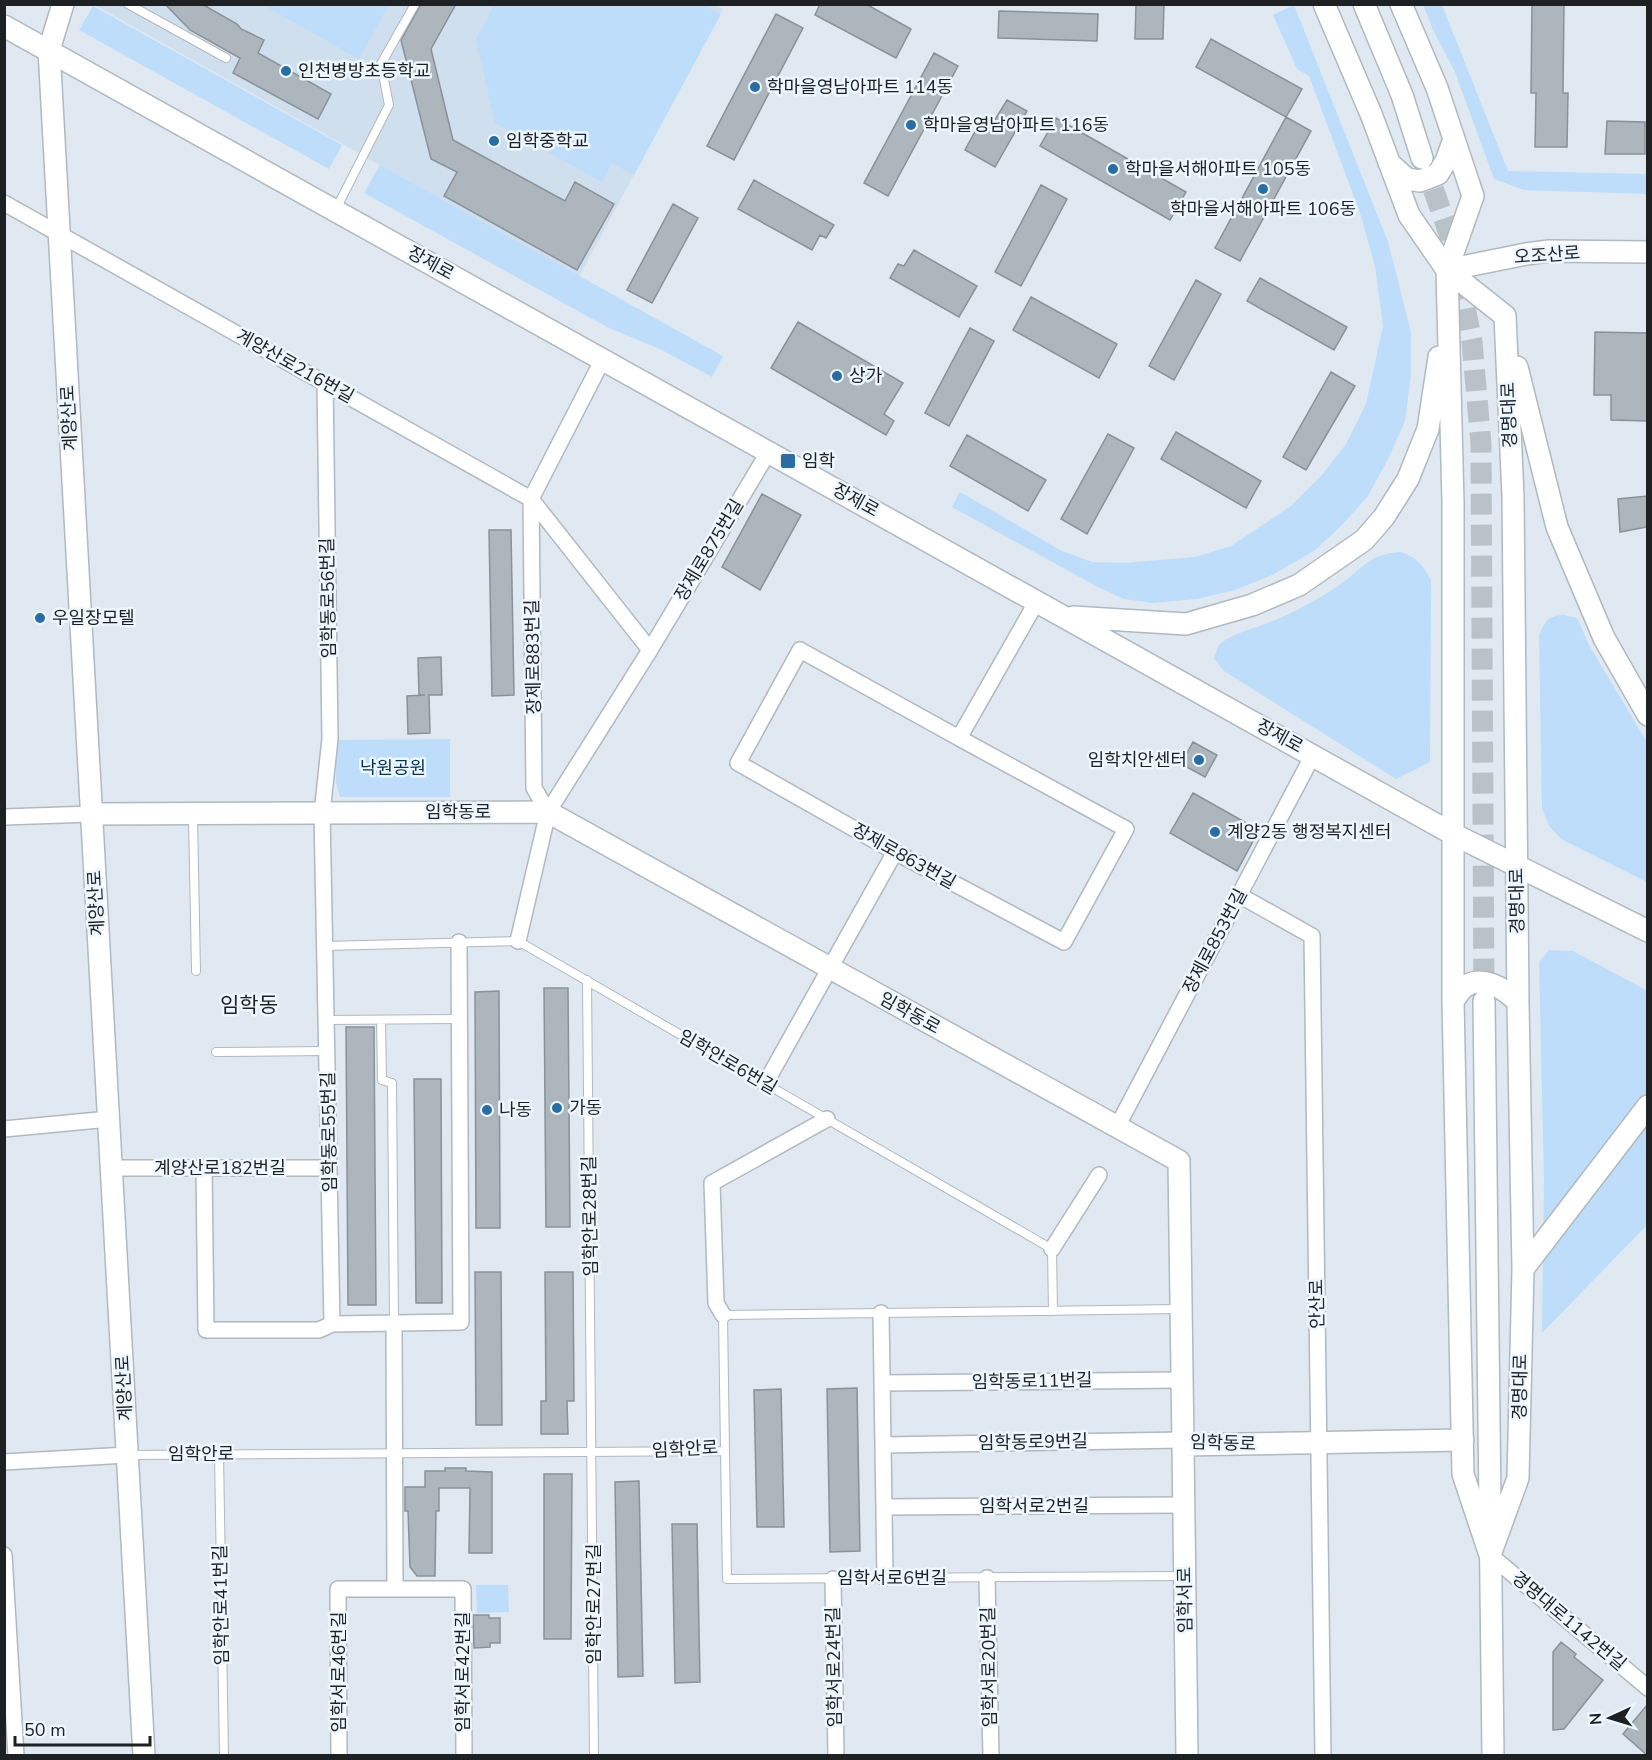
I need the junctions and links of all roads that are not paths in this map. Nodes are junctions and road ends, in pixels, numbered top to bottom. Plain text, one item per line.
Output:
1 (63, 4) edge
2 (128, 4) edge
3 (415, 4) edge
4 (1324, 4) edge
5 (1364, 4) edge
6 (1401, 4) edge
7 (4, 26) edge
8 (49, 50) junction
9 (226, 57) dead end
10 (1454, 139) junction
11 (1422, 158) tunnel mouth
12 (1389, 162) junction
13 (4, 203) edge
14 (336, 210) junction
15 (59, 234) junction
16 (1647, 252) edge
17 (1447, 270) junction
18 (1505, 316) junction
19 (603, 359) junction
20 (325, 383) junction
21 (768, 451) junction
22 (531, 499) junction
23 (1037, 601) junction
24 (1065, 616) junction
25 (650, 650) junction
26 (1647, 716) edge
27 (959, 738) junction
28 (1313, 755) junction
29 (548, 812) junction
30 (193, 813) junction
31 (322, 813) junction
32 (91, 814) junction
33 (4, 817) edge
34 (1453, 834) junction
35 (895, 852) junction
36 (1516, 865) junction
37 (1239, 895) junction
38 (1647, 931) edge
39 (518, 941) junction
40 (459, 942) junction
41 (325, 946) junction
42 (830, 968) junction
43 (196, 971) dead end
44 (587, 980) junction
45 (1453, 1001) junction
46 (1484, 1001) tunnel mouth
47 (1518, 1003) junction
48 (459, 1019) junction
49 (327, 1020) junction
50 (381, 1020) junction
51 (327, 1051) junction
52 (216, 1052) dead end
53 (765, 1084) junction
54 (1647, 1106) edge
55 (109, 1119) junction
56 (828, 1119) junction
57 (1117, 1127) junction
58 (4, 1129) edge
59 (111, 1168) junction
60 (204, 1168) junction
61 (329, 1168) junction
62 (1099, 1175) dead end
63 (1052, 1249) junction
64 (1523, 1269) junction
65 (1181, 1309) junction
66 (1053, 1311) junction
67 (881, 1313) junction
68 (723, 1315) junction
69 (394, 1322) junction
70 (332, 1324) junction
71 (1182, 1380) junction
72 (882, 1383) junction
73 (1462, 1440) junction
74 (1183, 1443) junction
75 (1318, 1443) junction
76 (883, 1444) junction
77 (725, 1451) junction
78 (593, 1452) junction
79 (395, 1453) junction
80 (219, 1454) junction
81 (127, 1455) junction
82 (4, 1461) edge
83 (1184, 1505) junction
84 (884, 1507) junction
85 (1490, 1555) junction
86 (4, 1556) edge
87 (1185, 1576) junction
88 (885, 1578) junction
89 (987, 1578) junction
90 (833, 1579) junction
91 (395, 1589) junction
92 (7, 1644) edge
93 (1647, 1688) edge
94 (10, 1739) edge
95 (16, 1755) edge
96 (144, 1755) edge
97 (224, 1755) edge
98 (339, 1755) edge
99 (464, 1755) edge
100 (594, 1755) edge
101 (836, 1755) edge
102 (991, 1755) edge
103 (1187, 1755) edge
104 (1323, 1755) edge
105 (1493, 1755) edge

1 - 8 street
2 - 9 lane
3 - 14 lane
4 - 12 street
5 - 11 street
6 - 10 street, 경명대로
7 - 8 street, 장제로
8 - 14 street, 장제로
8 - 15 street, 계양산로
10 - 12 street
10 - 17 street, 경명대로
12 - 17 street
13 - 15 street, 계양산로216번길
14 - 19 street, 장제로
15 - 20 street, 계양산로216번길
15 - 32 street, 계양산로
16 - 17 street, 오조산로
17 - 18 street
17 - 24 street
17 - 34 street, 경명대로
18 - 26 street
18 - 36 street, 경명대로
19 - 21 street, 장제로
19 - 22 street, 장제로883번길
20 - 22 street, 계양산로216번길
20 - 31 street, 임학동로56번길
21 - 23 street, 장제로
21 - 25 street, 장제로875번길
22 - 25 street
22 - 29 street, 장제로883번길
23 - 24 street, 장제로
23 - 27 street
24 - 28 street, 장제로
25 - 29 street, 장제로875번길
27 - 35 street, 장제로863번길
27 - 35 street, 장제로863번길
28 - 34 street, 장제로
28 - 37 street, 장제로853번길
29 - 31 street, 임학동로
29 - 39 street, 장제로875번길
29 - 42 street, 임학동로
30 - 31 street, 임학동로
30 - 32 street, 임학동로
30 - 43 lane
31 - 41 street, 임학동로55번길
32 - 33 street
32 - 55 street, 계양산로
34 - 36 street, 장제로
34 - 45 street, 경명대로
35 - 42 street
36 - 38 street, 장제로
36 - 47 street, 경명대로
37 - 57 street, 장제로853번길
37 - 75 street, 안산로
39 - 40 lane
39 - 44 lane, 임학안로6번길
40 - 41 lane
40 - 48 street
41 - 49 street, 임학동로55번길
42 - 53 street
42 - 57 street, 임학동로
44 - 53 lane, 임학안로6번길
44 - 78 lane, 임학안로28번길
45 - 47 street
45 - 73 street, 경명대로
46 - 85 street, 경명대로
47 - 64 street, 경명대로
48 - 50 lane
48 - 69 street
49 - 50 lane
49 - 51 street, 임학동로55번길
50 - 69 lane
51 - 52 lane
51 - 61 street, 임학동로55번길
53 - 56 lane, 임학안로6번길
54 - 64 street
55 - 58 street
55 - 59 street, 계양산로
56 - 63 lane, 임학안로6번길
56 - 68 street
57 - 65 street, 임학동로
59 - 60 street, 계양산로182번길
59 - 81 street, 계양산로
60 - 61 street, 계양산로182번길
60 - 70 street
61 - 70 street, 임학동로55번길
62 - 63 street
63 - 66 lane
64 - 85 street, 경명대로
65 - 66 lane
65 - 71 street, 임학동로
66 - 67 lane
67 - 68 lane
67 - 72 street
68 - 77 lane, 임학안로
69 - 70 street
69 - 79 street
71 - 72 street, 임학동로11번길
71 - 74 street, 임학동로
72 - 76 street
73 - 75 street, 임학동로
73 - 85 street, 경명대로
74 - 75 street, 임학동로
74 - 76 street, 임학동로9번길
74 - 83 street, 임학서로
75 - 104 street, 안산로
76 - 84 street
77 - 78 lane, 임학안로
77 - 90 lane, 임학서로6번길
78 - 79 lane, 임학안로
78 - 100 lane, 임학안로27번길
79 - 80 lane, 임학안로
79 - 91 street
80 - 81 lane, 임학안로
80 - 97 lane, 임학안로41번길
81 - 82 street
81 - 96 street, 계양산로
83 - 84 street, 임학서로2번길
83 - 87 street, 임학서로
84 - 88 street
85 - 93 street, 경명대로1142번길
85 - 105 street, 경명대로
86 - 92 street
87 - 89 lane, 임학서로6번길
87 - 103 street, 임학서로
88 - 89 lane, 임학서로6번길
88 - 90 lane, 임학서로6번길
89 - 102 street, 임학서로20번길
90 - 101 street, 임학서로24번길
91 - 98 street, 임학서로46번길
91 - 99 street, 임학서로42번길
92 - 94 street
94 - 95 street

